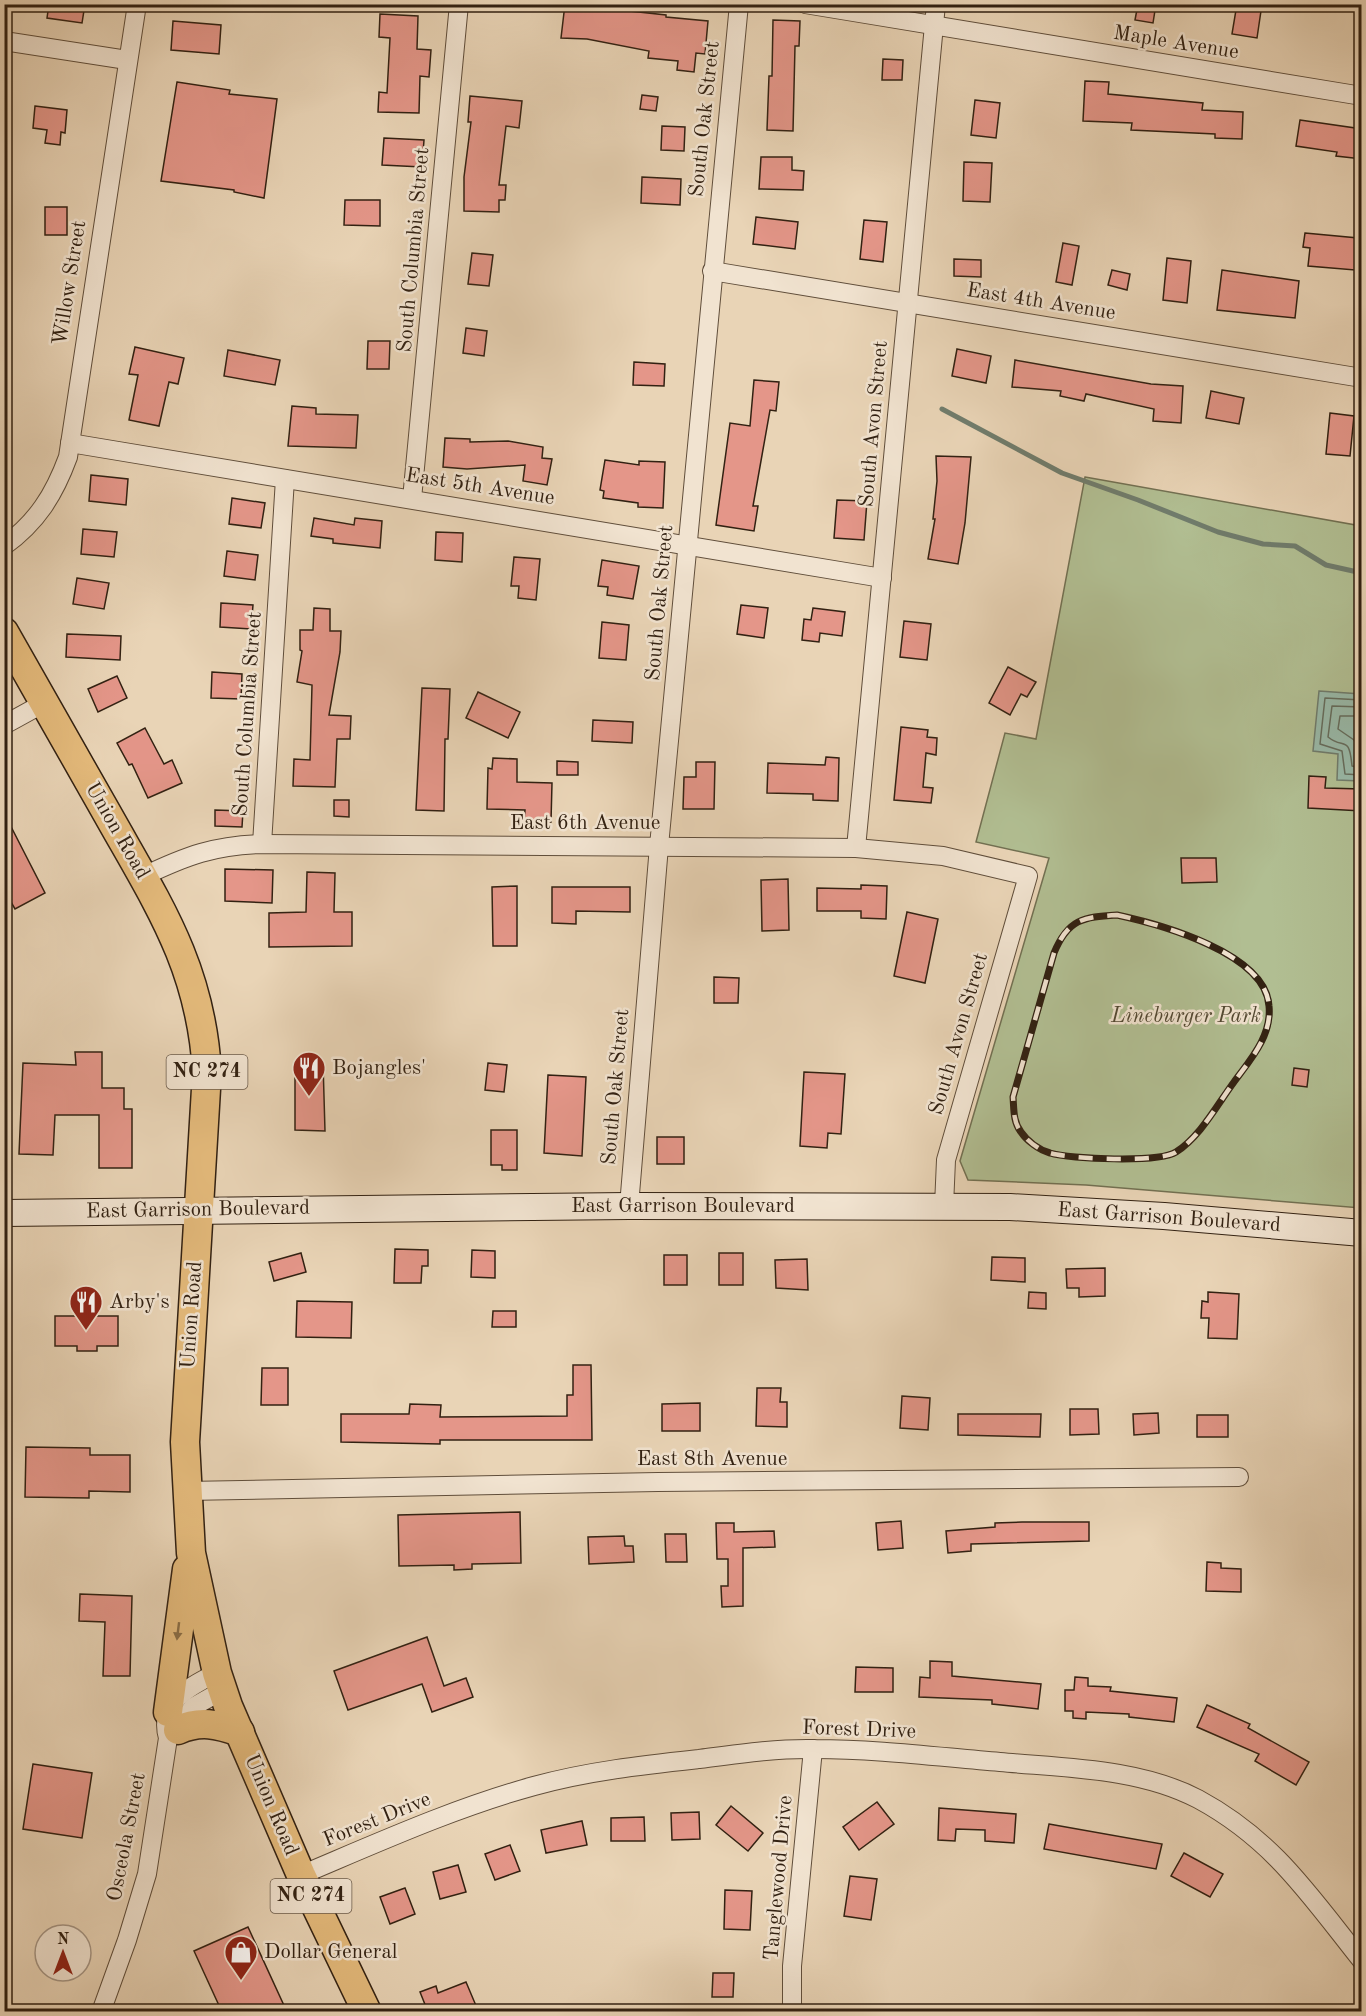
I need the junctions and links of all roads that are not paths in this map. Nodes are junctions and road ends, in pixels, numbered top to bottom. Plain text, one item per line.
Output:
1 (137, 4) edge
2 (459, 4) edge
3 (739, 4) edge
4 (805, 4) edge
5 (936, 4) edge
6 (934, 26) junction
7 (4, 41) edge
8 (127, 60) junction
9 (1362, 96) edge
10 (712, 271) junction
11 (908, 302) junction
12 (1362, 378) edge
13 (70, 443) junction
14 (285, 479) junction
15 (412, 499) junction
16 (688, 544) junction
17 (4, 546) edge
18 (882, 578) junction
19 (4, 632) edge
20 (44, 703) junction
21 (4, 725) edge
22 (262, 844) junction
23 (659, 846) junction
24 (856, 848) junction
25 (144, 876) junction
26 (1028, 876) joint
27 (629, 1206) junction
28 (944, 1206) junction
29 (201, 1210) junction
30 (4, 1213) edge
31 (1362, 1233) edge
32 (1239, 1477) dead end
33 (186, 1491) junction
34 (191, 1552) junction
35 (220, 1681) junction
36 (171, 1727) junction
37 (240, 1732) junction
38 (813, 1749) junction
39 (301, 1875) junction
40 (1362, 1961) edge
41 (101, 2012) edge
42 (367, 2012) edge
43 (792, 2012) edge

1 - 8 street, Willow Street
2 - 15 street, South Columbia Street
3 - 10 street, South Oak Street
4 - 6 street, Maple Avenue
5 - 6 street, South Avon Street
6 - 9 street, Maple Avenue
6 - 11 street, South Avon Street
7 - 8 street
8 - 13 street, Willow Street
10 - 11 street, East 4th Avenue
10 - 16 street, South Oak Street
11 - 12 street, East 4th Avenue
11 - 18 street, South Avon Street
13 - 14 street, East 5th Avenue
13 - 17 street, Willow Street
14 - 15 street, East 5th Avenue
14 - 22 street, South Columbia Street
15 - 16 street, East 5th Avenue
16 - 18 street, East 5th Avenue
16 - 23 street, South Oak Street
18 - 24 street, South Avon Street
19 - 20 main road, Union Road / NC 274
20 - 21 street
20 - 25 main road, Union Road / NC 274
22 - 23 street, East 6th Avenue
22 - 25 street, East 6th Avenue
23 - 24 street, East 6th Avenue
23 - 27 street, South Oak Street
24 - 26 street, East 6th Avenue
25 - 29 main road, Union Road / NC 274
26 - 28 street, South Avon Street
27 - 28 main road, East Garrison Boulevard
27 - 29 main road, East Garrison Boulevard
28 - 31 main road, East Garrison Boulevard
29 - 30 main road, East Garrison Boulevard
29 - 33 main road, Union Road / NC 274
32 - 33 street, East 8th Avenue
33 - 34 main road, Union Road / NC 274
34 - 35 main road, Union Road / NC 274
34 -> 36 main road
35 - 36 street, Osceola Street
35 - 37 main road, Union Road / NC 274
36 - 37 main road
36 - 41 street, Osceola Street
37 - 39 main road, Union Road / NC 274
38 - 39 street, Forest Drive
38 - 40 street, Forest Drive
38 - 43 street, Tanglewood Drive
39 - 42 main road, Union Road / NC 274

